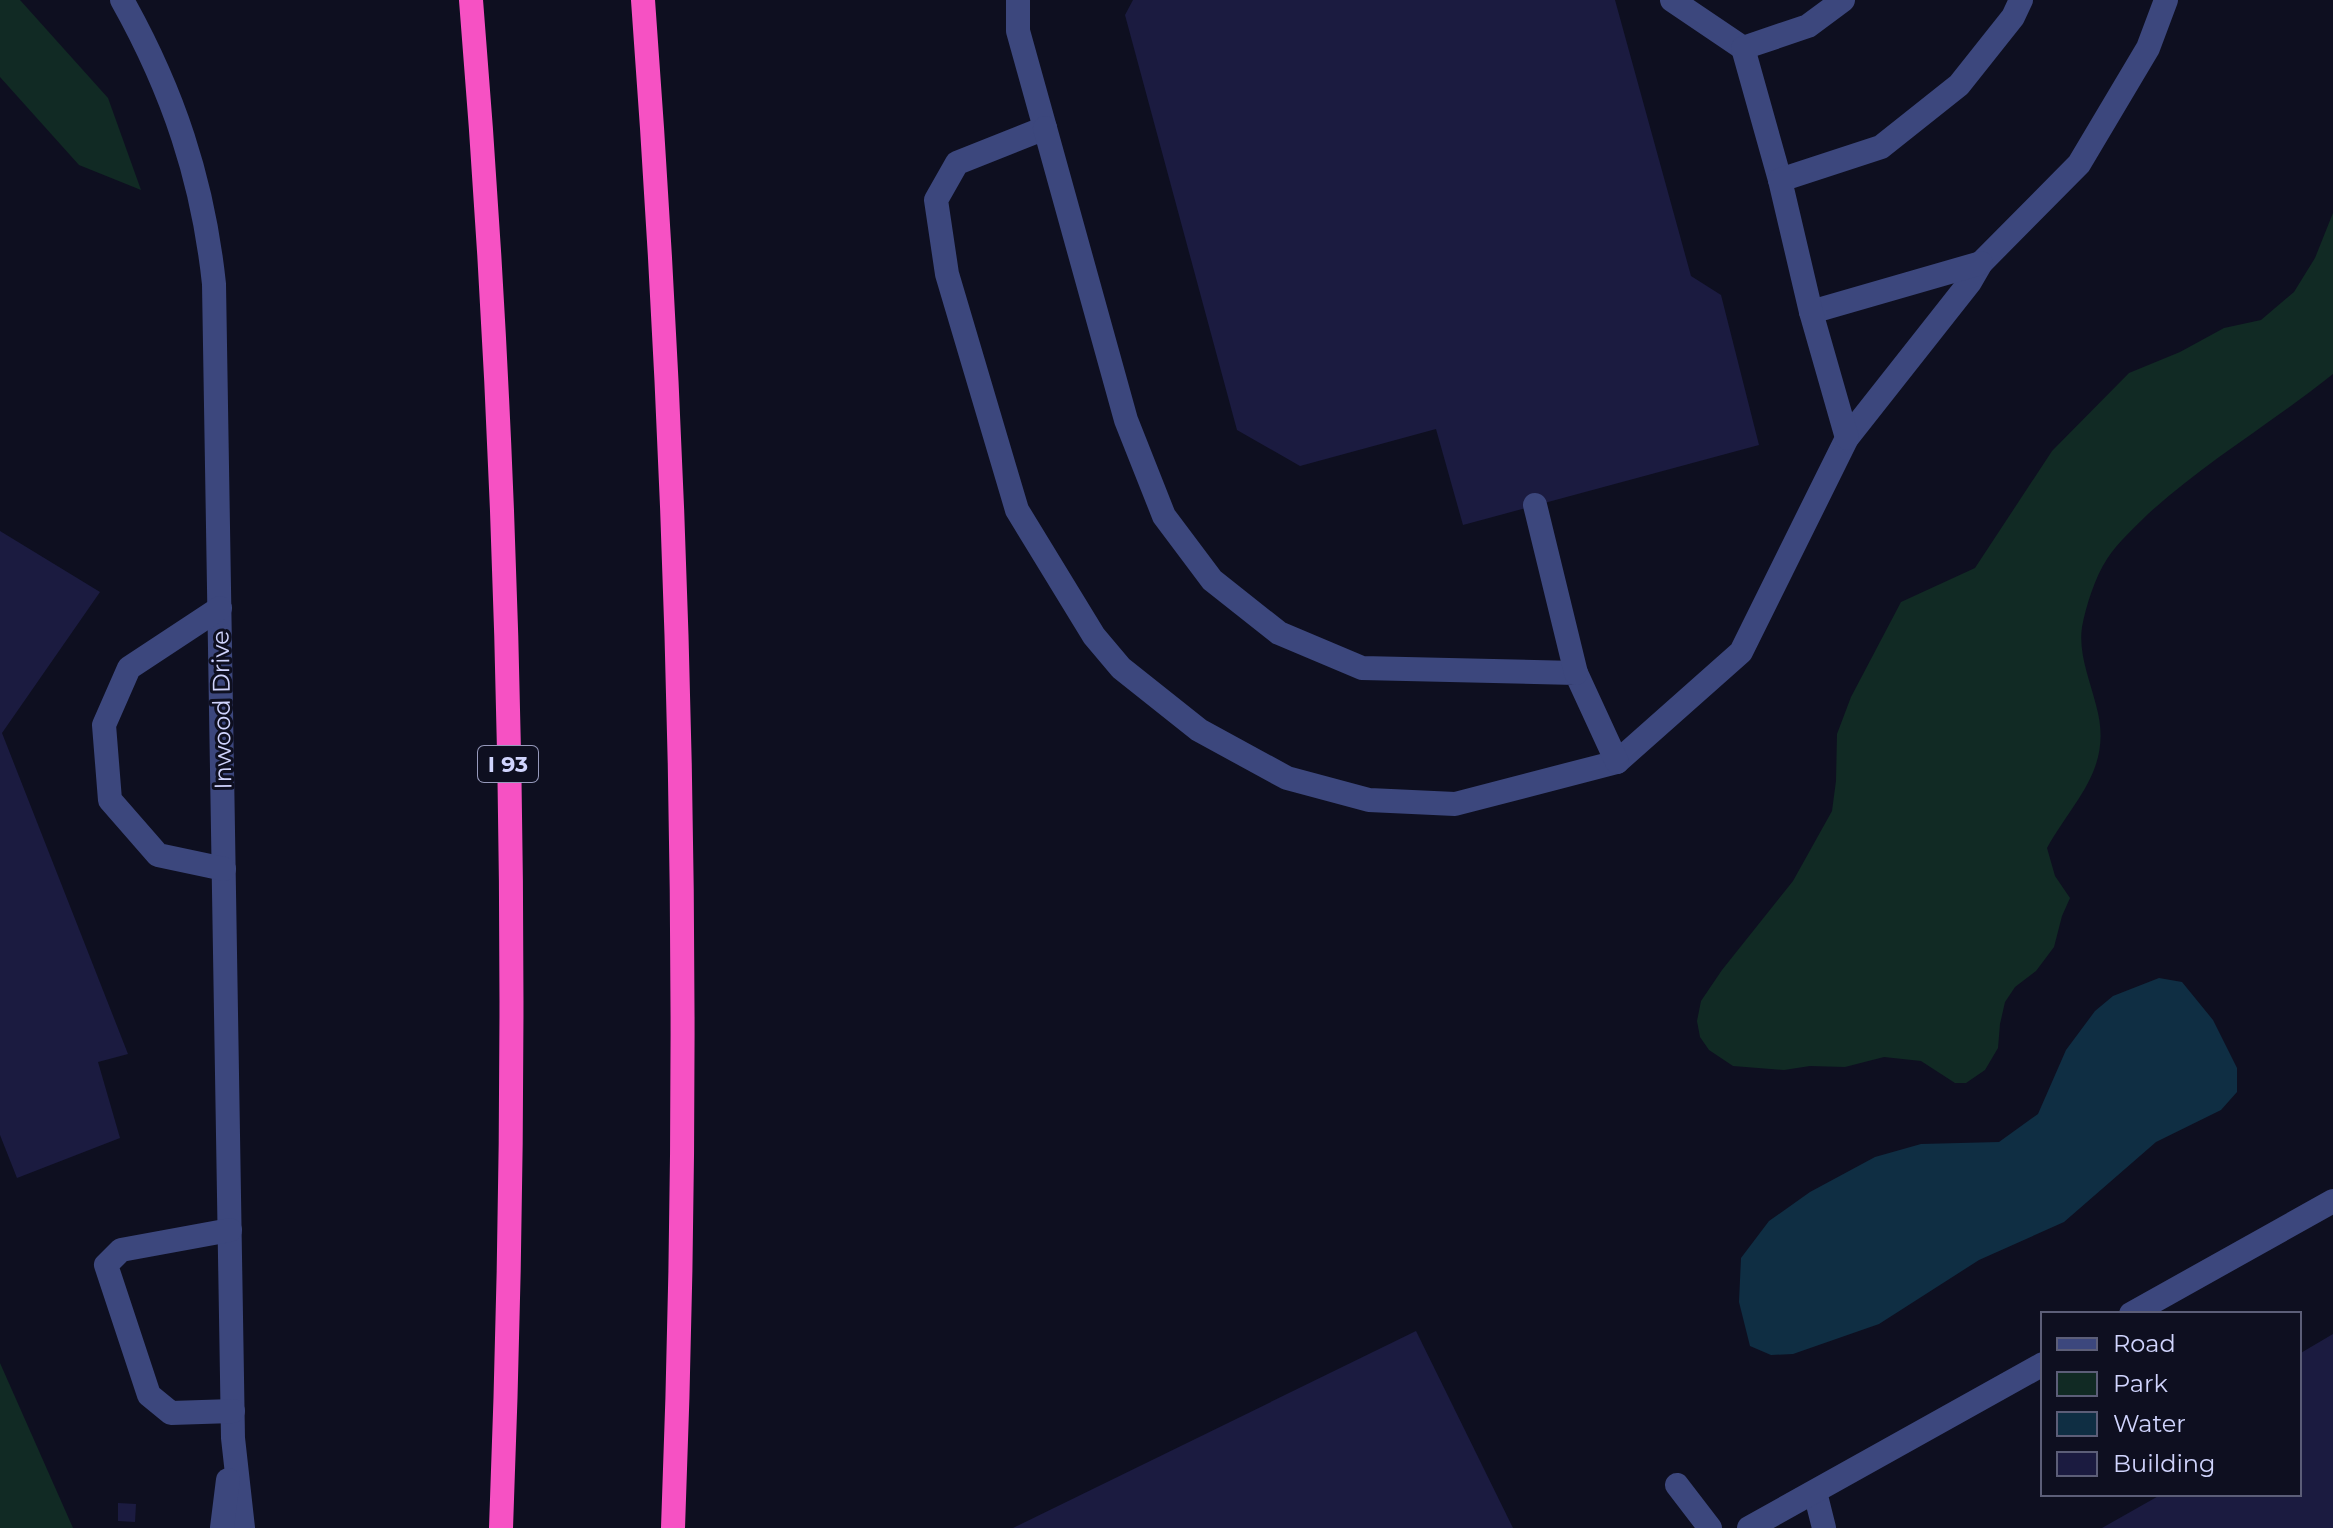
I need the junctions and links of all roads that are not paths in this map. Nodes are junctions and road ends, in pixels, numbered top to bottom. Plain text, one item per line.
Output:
1 (122, 0) edge
2 (471, 0) edge
3 (643, 0) edge
4 (1018, 0) edge
5 (1672, 0) edge
6 (1843, 0) edge
7 (2021, 0) edge
8 (2166, 0) edge
9 (1743, 48) junction
10 (1045, 128) junction
11 (1780, 180) junction
12 (1981, 263) junction
13 (1811, 312) junction
14 (1847, 438) junction
15 (1535, 505) dead end
16 (220, 608) junction
17 (1576, 673) junction
18 (1617, 762) junction
19 (224, 869) junction
20 (2333, 1201) edge
21 (230, 1230) junction
22 (2135, 1312) edge
23 (2041, 1365) edge
24 (233, 1411) junction
25 (233, 1438) junction
26 (1677, 1485) dead end
27 (1815, 1492) junction
28 (222, 1528) edge
29 (243, 1528) edge
30 (501, 1528) edge
31 (673, 1528) edge
32 (1710, 1528) edge
33 (1749, 1528) edge
34 (1824, 1528) edge

1 - 16 street, Inwood Drive
2 - 30 highway, I 93
3 - 31 highway
4 - 10 street
5 - 9 street
6 - 9 street
7 - 11 street
8 - 12 street
9 - 11 street
10 - 17 street
10 - 18 street
11 - 13 street
12 - 13 street
12 - 14 street
13 - 14 street
14 - 18 street
15 - 17 street
16 - 19 street, Inwood Drive
16 - 19 street
17 - 18 street
19 - 21 street, Inwood Drive
20 - 22 street
21 - 24 street, Inwood Drive
21 - 24 street
23 - 27 street
24 - 25 street, Inwood Drive
25 - 28 street, Inwood Drive
25 - 29 street, Inwood Drive
26 - 32 street
27 - 33 street
27 - 34 street

